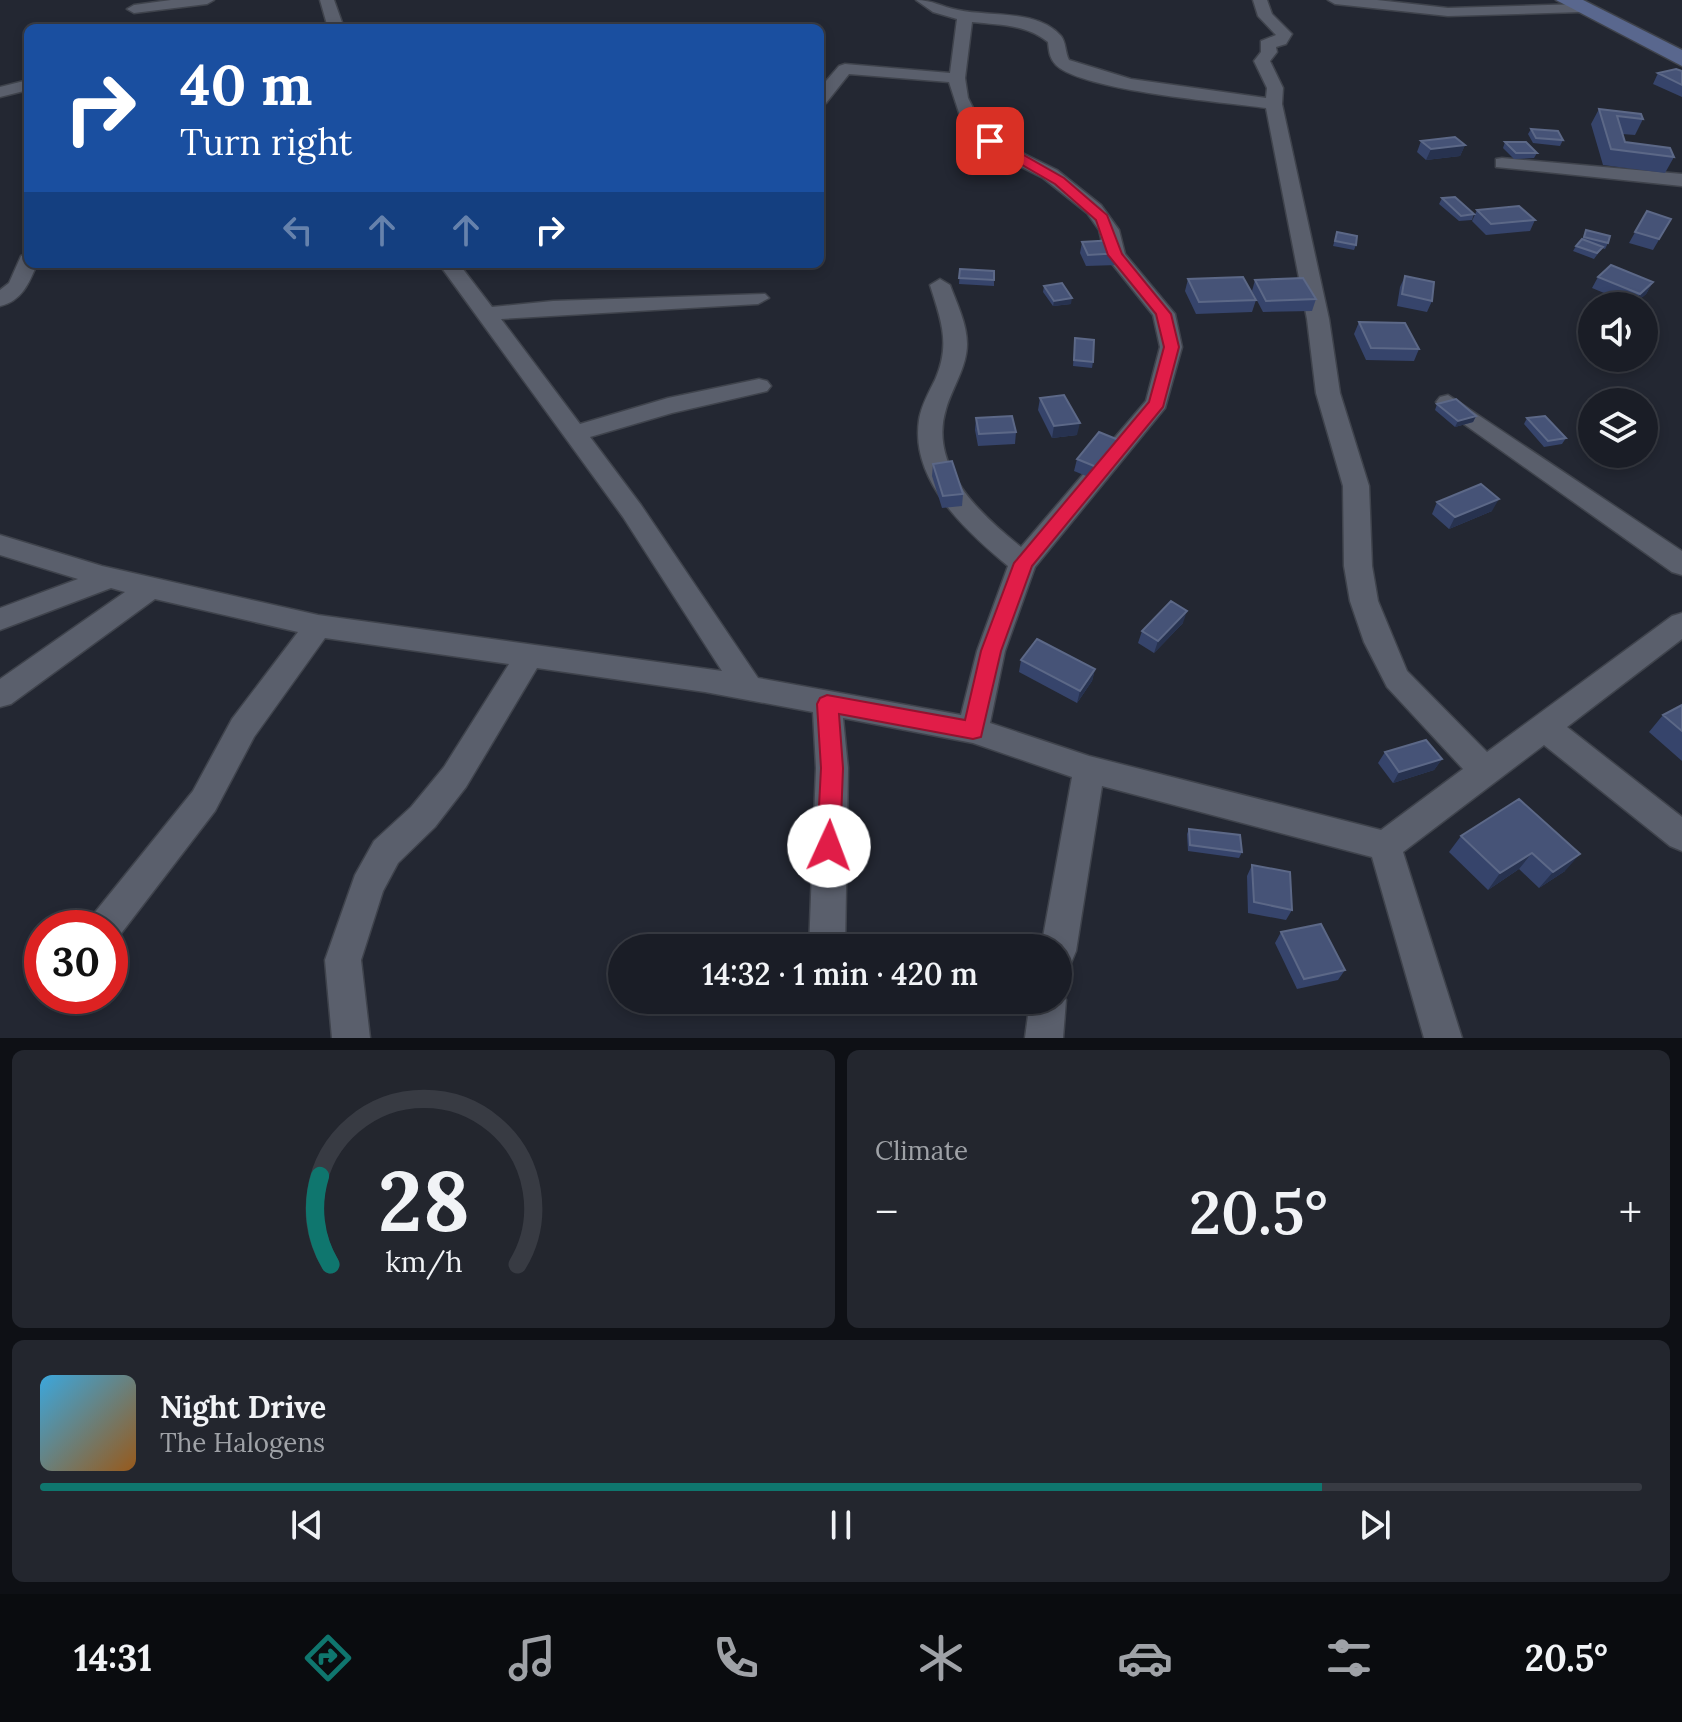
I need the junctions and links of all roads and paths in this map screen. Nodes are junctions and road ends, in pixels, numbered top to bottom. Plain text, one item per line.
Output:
1 (207, 0) edge
2 (327, 0) edge
3 (923, 0) edge
4 (1260, 0) edge
5 (1335, 0) edge
6 (1574, 4) edge
7 (134, 9) dead end
8 (965, 17) junction
9 (335, 24) edge
10 (1682, 59) edge
11 (957, 78) junction
12 (24, 86) edge
13 (0, 92) edge
14 (824, 94) edge
15 (1274, 104) junction
16 (1502, 163) dead end
17 (1682, 180) edge
18 (25, 268) edge
19 (452, 268) edge
20 (940, 285) dead end
21 (758, 298) dead end
22 (0, 300) edge
23 (565, 307) junction
24 (485, 314) junction
25 (500, 335) junction
26 (759, 386) dead end
27 (1448, 402) edge
28 (573, 434) junction
29 (0, 545) edge
30 (1023, 563) junction
31 (1682, 565) edge
32 (110, 578) junction
33 (153, 586) junction
34 (0, 619) edge
35 (1682, 624) edge
36 (318, 626) junction
37 (530, 655) junction
38 (750, 690) junction
39 (0, 695) edge
40 (827, 704) junction
41 (1544, 727) junction
42 (973, 730) junction
43 (1089, 769) junction
44 (1485, 771) junction
45 (1682, 836) edge
46 (1385, 846) junction
47 (117, 910) edge
48 (827, 934) edge
49 (1061, 934) edge
50 (1047, 1014) edge
51 (351, 1038) edge
52 (1044, 1038) edge
53 (1443, 1038) edge

1 - 7 street
2 - 9 street
3 - 8 street
4 - 15 street
5 - 6 street
6 - 10 main road
8 - 11 street
8 - 15 street
11 - 14 street
11 - 30 street
12 - 13 street
15 - 44 street
16 - 17 street
18 - 22 street
19 - 24 street
20 - 30 street
21 - 23 street
23 - 24 street
23 - 25 street
24 - 25 street
25 - 28 street
26 - 28 street
27 - 31 street
28 - 38 street
29 - 32 street
30 - 42 street
32 - 33 street
32 - 34 street
33 - 36 street
33 - 39 street
35 - 41 street
36 - 37 street
36 - 47 street
37 - 38 street
37 - 51 street
38 - 40 street
40 - 42 street
40 - 48 street
41 - 44 street
41 - 45 street
42 - 43 street
43 - 46 street
43 - 49 street
44 - 46 street
46 - 53 street
50 - 52 street

